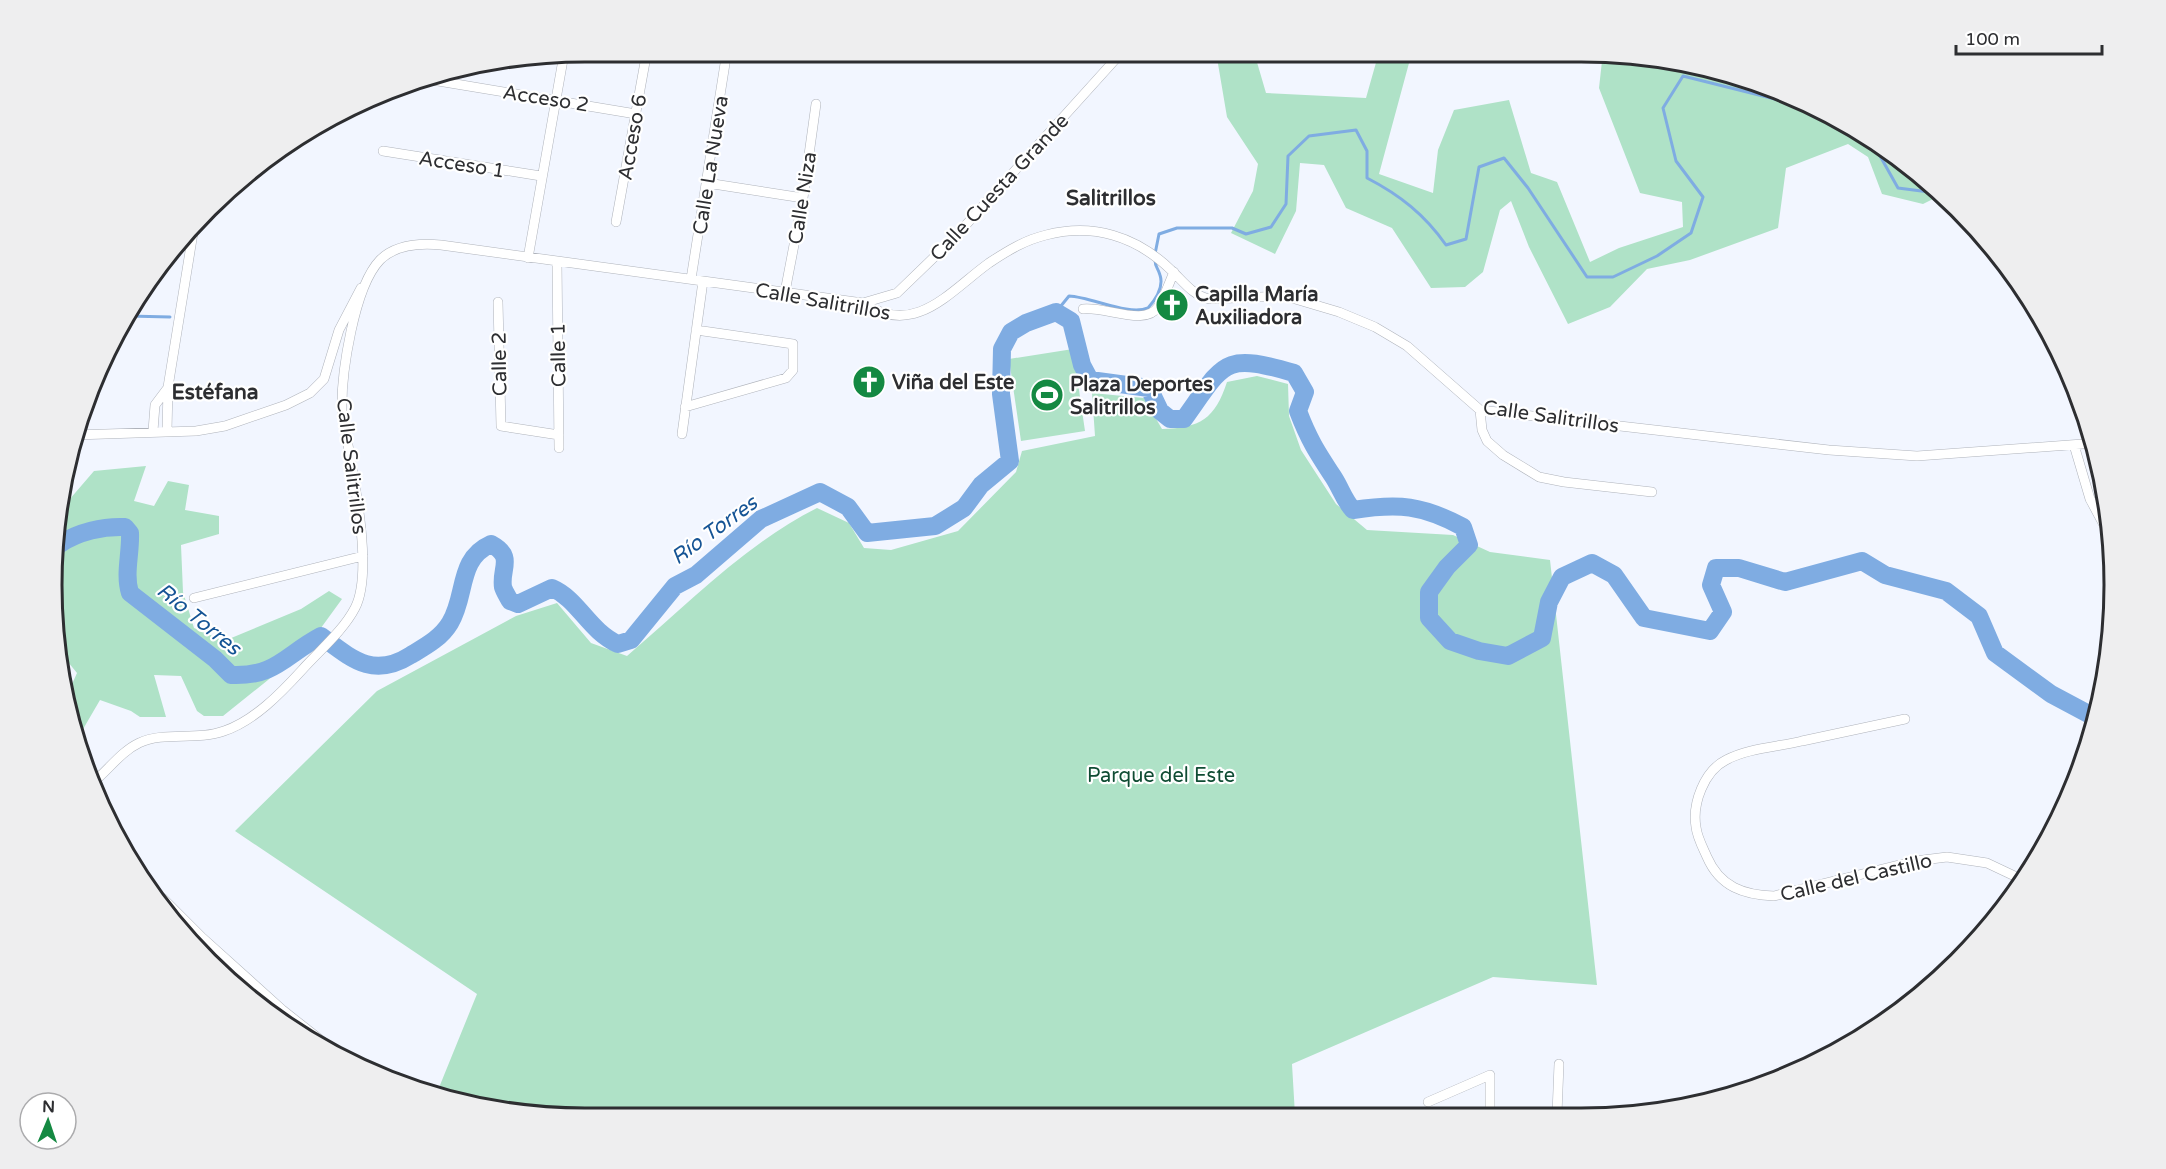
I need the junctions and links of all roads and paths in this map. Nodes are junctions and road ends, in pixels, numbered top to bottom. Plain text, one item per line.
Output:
1 (645, 62) edge
2 (725, 62) edge
3 (1113, 62) edge
4 (562, 63) edge
5 (441, 81) edge
6 (555, 100) junction
7 (816, 104) dead end
8 (636, 114) junction
9 (382, 152) dead end
10 (541, 176) junction
11 (707, 183) junction
12 (803, 198) junction
13 (616, 222) dead end
14 (192, 239) edge
15 (528, 258) junction
16 (557, 262) junction
17 (1174, 272) junction
18 (368, 276) junction
19 (691, 279) junction
20 (703, 281) junction
21 (785, 292) junction
22 (498, 303) dead end
23 (863, 303) junction
24 (1083, 309) dead end
25 (696, 330) junction
26 (168, 387) junction
27 (685, 406) junction
28 (1480, 410) junction
29 (153, 431) junction
30 (167, 431) junction
31 (682, 434) dead end
32 (83, 435) edge
33 (559, 435) junction
34 (2085, 443) edge
35 (2074, 444) junction
36 (559, 448) dead end
37 (1652, 492) dead end
38 (2100, 518) edge
39 (363, 556) junction
40 (194, 598) dead end
41 (1905, 719) dead end
42 (98, 777) edge
43 (2015, 876) edge
44 (1559, 1064) dead end
45 (1428, 1102) dead end
46 (1490, 1108) edge
47 (1557, 1108) edge

1 - 8 street, Acceso 6
2 - 11 street, Calle La Nueva
3 - 23 street, Calle Cuesta Grande
4 - 6 street
5 - 6 street, Acceso 2
6 - 8 street, Acceso 2
6 - 10 street
7 - 12 street, Calle Niza
8 - 13 street, Acceso 6
9 - 10 street, Acceso 1
10 - 15 street
11 - 12 street
11 - 19 street, Calle La Nueva
12 - 21 street, Calle Niza
14 - 26 street
15 - 16 street, Calle Salitrillos
15 - 18 street, Calle Salitrillos
16 - 19 street, Calle Salitrillos
16 - 33 street, Calle 1
17 - 23 street, Calle Salitrillos
17 - 24 street
17 - 28 street, Calle Salitrillos
18 - 30 street
18 - 39 street, Calle Salitrillos
19 - 20 street, Calle Salitrillos
20 - 21 street, Calle Salitrillos
20 - 25 street
21 - 23 street, Calle Salitrillos
22 - 33 street, Calle 2
25 - 27 street
25 - 27 street
26 - 29 street
26 - 30 street
27 - 31 street
28 - 35 street, Calle Salitrillos
28 - 37 street
29 - 30 street
29 - 32 street
33 - 36 street, Calle 1
34 - 35 street, Calle Salitrillos
35 - 38 street
39 - 40 street
39 - 42 street, Calle Salitrillos
41 - 43 street, Calle del Castillo
44 - 47 street
45 - 46 street

